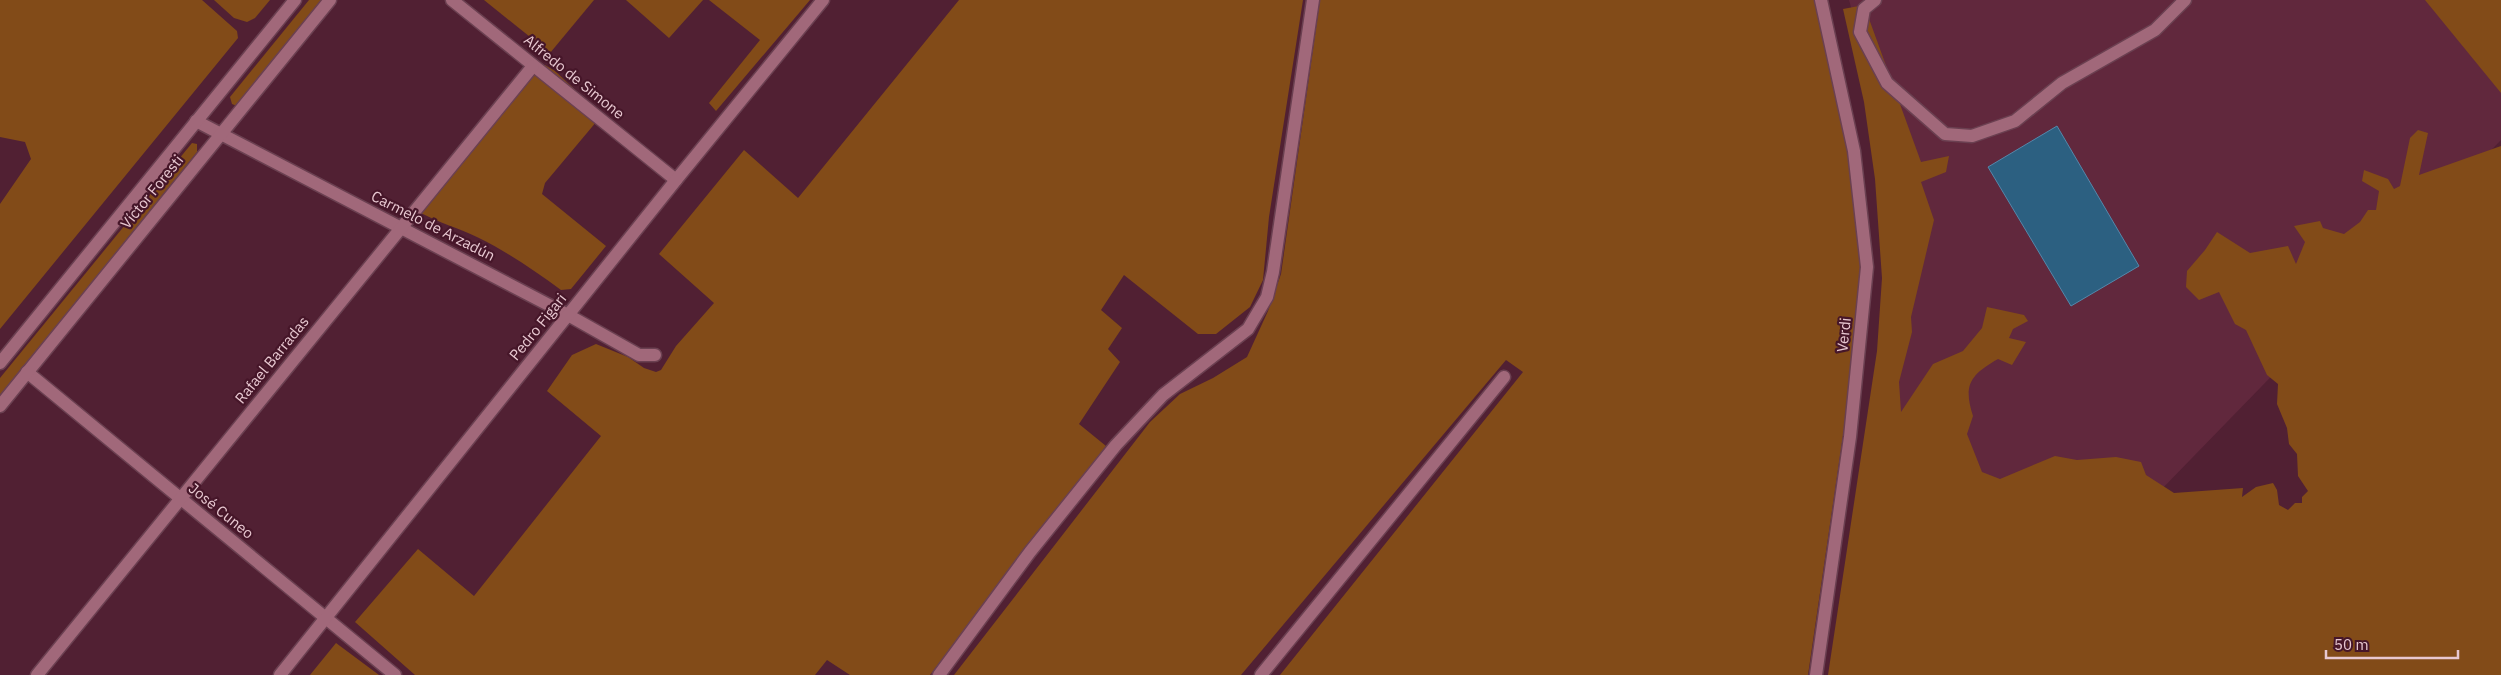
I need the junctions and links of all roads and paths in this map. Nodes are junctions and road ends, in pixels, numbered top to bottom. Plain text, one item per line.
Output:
1 (295, 0) edge
2 (330, 0) edge
3 (452, 0) edge
4 (823, 0) edge
5 (1313, 0) edge
6 (1821, 0) edge
7 (1875, 0) edge
8 (2185, 0) edge
9 (533, 66) junction
10 (196, 121) junction
11 (219, 135) junction
12 (676, 180) junction
13 (401, 228) junction
14 (568, 315) junction
15 (654, 355) dead end
16 (0, 363) edge
17 (27, 372) junction
18 (1504, 377) dead end
19 (0, 406) edge
20 (180, 499) junction
21 (327, 618) junction
22 (37, 675) edge
23 (280, 675) edge
24 (394, 675) edge
25 (939, 675) edge
26 (1261, 675) edge
27 (1816, 675) edge

1 - 10 street, Víctor Foresti
2 - 11 street, Víctor Foresti
3 - 9 street, Alfredo de Simone
4 - 12 street, Pedro Figari
5 - 25 street
6 - 27 street, Verdi
7 - 8 street
9 - 12 street, Alfredo de Simone
9 - 13 street, Rafael Barradas
10 - 11 street, Carmelo de Arzadún
10 - 16 street, Víctor Foresti
11 - 13 street, Carmelo de Arzadún
11 - 17 street, Víctor Foresti
12 - 14 street, Pedro Figari
13 - 14 street, Carmelo de Arzadún
13 - 20 street, Rafael Barradas
14 - 15 street, Carmelo de Arzadún
14 - 21 street, Pedro Figari
17 - 19 street, Víctor Foresti
17 - 20 street, José Cuneo
18 - 26 street
20 - 21 street, José Cuneo
20 - 22 street, Rafael Barradas
21 - 23 street, Pedro Figari
21 - 24 street, José Cuneo

